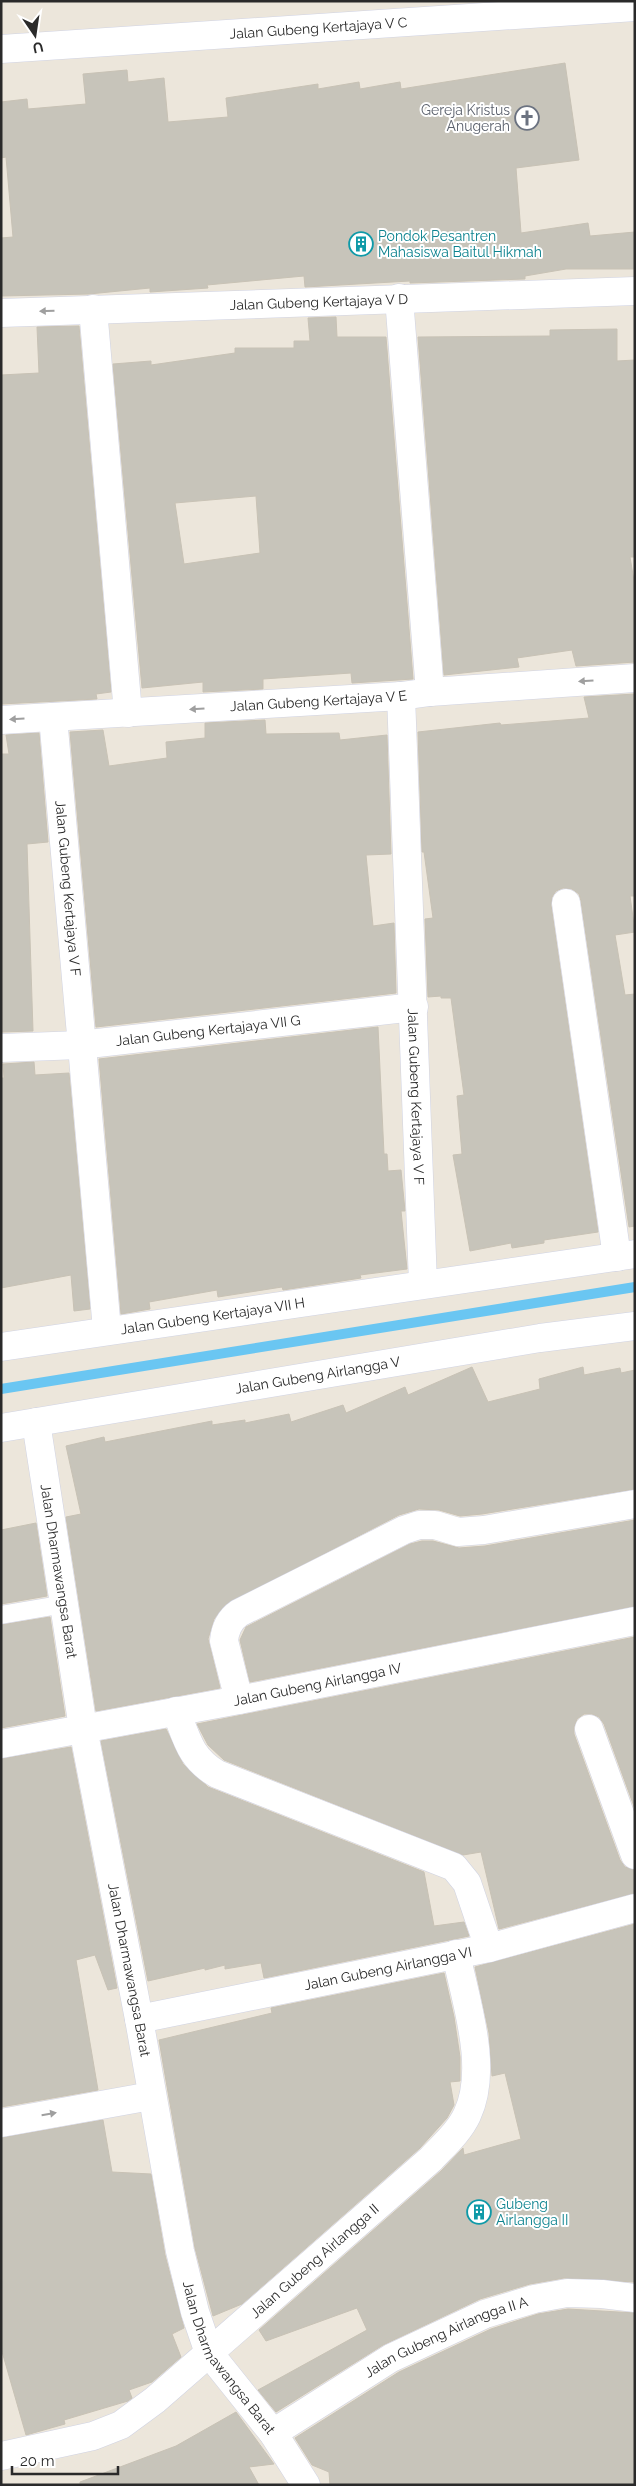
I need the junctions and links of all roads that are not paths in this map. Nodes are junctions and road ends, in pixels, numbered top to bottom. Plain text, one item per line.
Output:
1 (635, 6) edge
2 (1, 49) edge
3 (635, 290) edge
4 (399, 298) junction
5 (93, 309) junction
6 (1, 313) edge
7 (635, 678) edge
8 (430, 692) junction
9 (401, 696) junction
10 (128, 713) junction
11 (53, 717) junction
12 (1, 720) edge
13 (566, 903) dead end
14 (414, 1007) junction
15 (80, 1045) junction
16 (1, 1048) edge
17 (626, 1256) edge
18 (423, 1284) junction
19 (635, 1326) edge
20 (107, 1330) junction
21 (1, 1347) edge
22 (36, 1422) junction
23 (1, 1428) edge
24 (635, 1504) edge
25 (65, 1604) junction
26 (1, 1615) edge
27 (635, 1621) edge
28 (239, 1700) junction
29 (176, 1711) junction
30 (83, 1728) junction
31 (588, 1729) dead end
32 (1, 1744) edge
33 (635, 1855) edge
34 (635, 1908) edge
35 (488, 1948) junction
36 (456, 1954) junction
37 (139, 2019) junction
38 (151, 2096) junction
39 (1, 2122) edge
40 (635, 2298) edge
41 (209, 2353) junction
42 (273, 2433) junction
43 (1, 2456) edge
44 (306, 2485) edge

1 - 2 street, Jalan Gubeng Kertajaya V C
3 - 4 street, Jalan Gubeng Kertajaya V D
4 - 5 street, Jalan Gubeng Kertajaya V D
4 - 8 street
5 -> 6 street, Jalan Gubeng Kertajaya V D
5 - 10 street
7 -> 8 street, Jalan Gubeng Kertajaya V E
8 - 9 street, Jalan Gubeng Kertajaya V E
9 -> 10 street, Jalan Gubeng Kertajaya V E
9 - 14 street, Jalan Gubeng Kertajaya V F
10 - 11 street, Jalan Gubeng Kertajaya V E
11 -> 12 street, Jalan Gubeng Kertajaya V E
11 - 15 street, Jalan Gubeng Kertajaya V F
13 - 17 street
14 - 15 street, Jalan Gubeng Kertajaya VII G
14 - 18 street, Jalan Gubeng Kertajaya V F
15 - 16 street, Jalan Gubeng Kertajaya VII G
15 - 20 street, Jalan Gubeng Kertajaya V F
17 - 18 street
18 - 20 street, Jalan Gubeng Kertajaya VII H
19 - 22 street, Jalan Gubeng Airlangga V
20 - 21 street, Jalan Gubeng Kertajaya VII H
22 - 23 street, Jalan Gubeng Airlangga V
22 - 25 street, Jalan Dharmawangsa Barat
24 - 28 street
25 - 26 lane
25 - 30 street, Jalan Dharmawangsa Barat
27 - 28 street, Jalan Gubeng Airlangga IV
28 - 29 street, Jalan Gubeng Airlangga IV
29 - 30 street, Jalan Gubeng Airlangga IV
29 - 35 street
30 - 32 street, Jalan Gubeng Airlangga IV
30 - 37 street, Jalan Dharmawangsa Barat
31 - 33 street
34 - 35 street, Jalan Gubeng Airlangga VI
35 - 36 street, Jalan Gubeng Airlangga VI
36 - 37 street, Jalan Gubeng Airlangga VI
36 - 41 street, Jalan Gubeng Airlangga II
37 - 38 street, Jalan Dharmawangsa Barat
39 -> 38 street
38 - 41 street, Jalan Dharmawangsa Barat
40 - 42 street, Jalan Gubeng Airlangga II A
41 - 42 street, Jalan Dharmawangsa Barat
41 - 43 street, Jalan Gubeng Airlangga II
42 - 44 street, Jalan Dharmawangsa Barat

